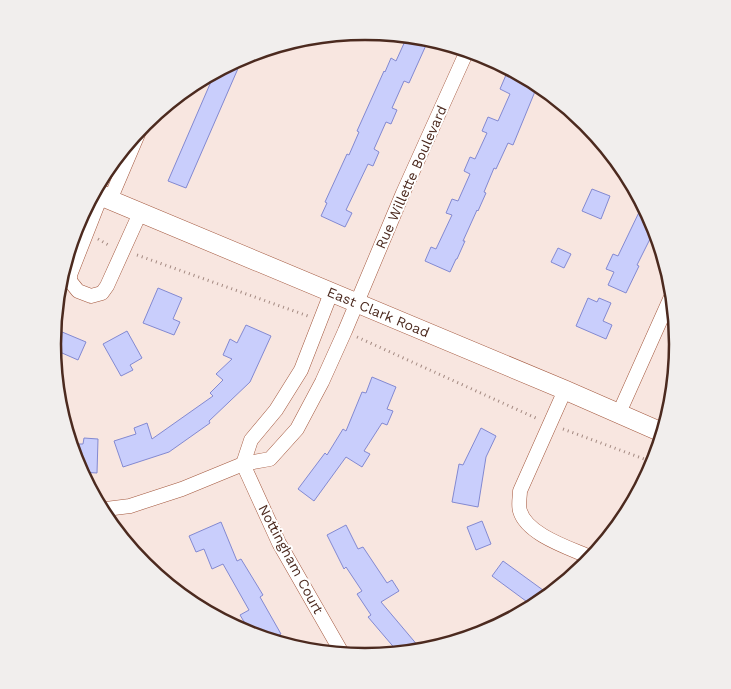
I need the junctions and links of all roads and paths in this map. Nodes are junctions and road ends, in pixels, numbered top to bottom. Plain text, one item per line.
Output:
1 (464, 56) edge
2 (120, 164) edge
3 (102, 195) edge
4 (140, 214) junction
5 (86, 232) junction
6 (124, 252) junction
7 (331, 293) junction
8 (357, 304) junction
9 (667, 306) edge
10 (320, 320) junction
11 (345, 332) junction
12 (565, 390) junction
13 (619, 413) junction
14 (550, 424) junction
15 (658, 430) edge
16 (647, 460) edge
17 (243, 464) junction
18 (109, 509) edge
19 (585, 555) edge
20 (339, 647) edge

1 - 8 street, Rue Willette Boulevard
2 - 3 street
3 - 4 main road, East Clark Road
3 - 5 street
4 - 6 street
4 - 7 main road, East Clark Road
5 - 6 path
5 - 6 street
6 - 10 path
7 - 8 main road, East Clark Road
7 - 10 street
8 - 11 street, Rue Willette Boulevard
8 - 12 main road, East Clark Road
9 - 13 street
10 - 17 street
11 - 14 path
11 - 17 street, Rue Willette Boulevard
12 - 13 main road, East Clark Road
12 - 14 street
13 - 15 main road, East Clark Road
14 - 16 path
14 - 19 street
17 - 18 street, Rue Willette Boulevard
17 - 20 street, Nottingham Court

